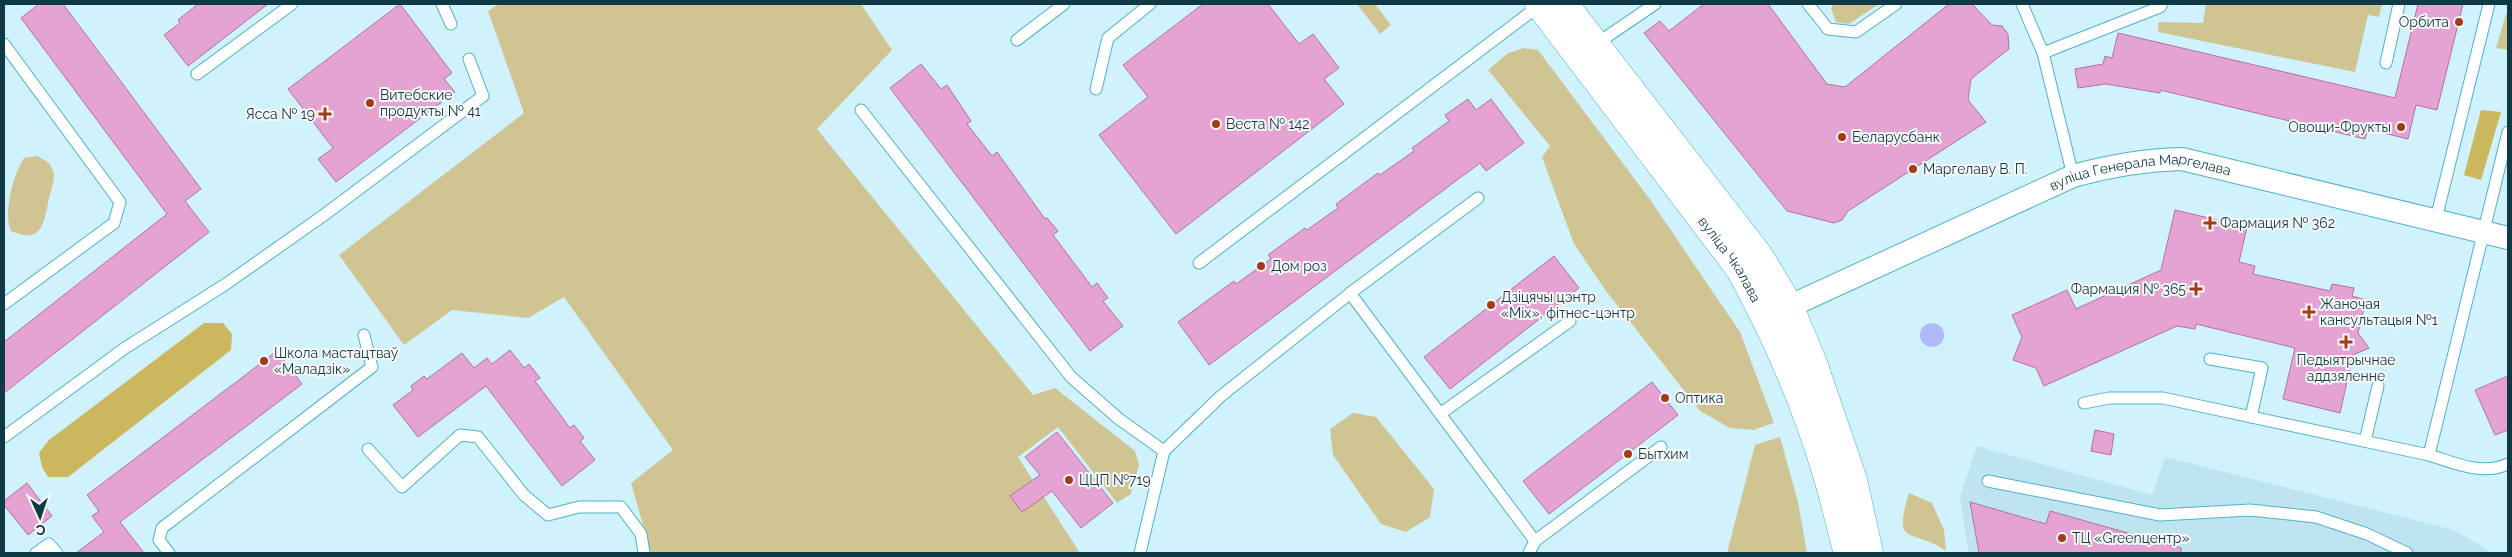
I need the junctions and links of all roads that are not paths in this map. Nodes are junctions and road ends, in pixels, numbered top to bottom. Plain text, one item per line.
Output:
1 (292, 4) edge
2 (442, 4) edge
3 (1064, 4) edge
4 (1150, 4) edge
5 (1546, 4) edge
6 (1655, 4) edge
7 (1808, 4) edge
8 (1896, 4) edge
9 (2022, 4) edge
10 (2162, 4) edge
11 (2399, 4) edge
12 (2489, 4) edge
13 (451, 24) dead end
14 (1017, 40) dead end
15 (4, 44) edge
16 (1588, 50) junction
17 (2043, 53) junction
18 (469, 58) dead end
19 (2386, 63) dead end
20 (197, 74) dead end
21 (1096, 89) dead end
22 (861, 110) dead end
23 (2508, 132) edge
24 (2073, 176) junction
25 (1478, 198) dead end
26 (2436, 219) junction
27 (2484, 232) junction
28 (2508, 238) edge
29 (1199, 263) dead end
30 (1350, 293) junction
31 (4, 304) edge
32 (1778, 312) junction
33 (1570, 321) dead end
34 (364, 335) dead end
35 (2210, 359) dead end
36 (2378, 386) dead end
37 (2084, 403) dead end
38 (1440, 414) junction
39 (2251, 417) junction
40 (4, 438) edge
41 (2365, 441) junction
42 (1661, 447) dead end
43 (368, 449) dead end
44 (1164, 451) junction
45 (2429, 455) junction
46 (2508, 464) edge
47 (1988, 481) dead end
48 (1535, 541) junction
49 (2401, 552) edge
50 (36, 553) edge
51 (57, 553) edge
52 (169, 553) edge
53 (644, 553) edge
54 (1140, 553) edge
55 (1529, 553) edge
56 (1848, 553) edge
57 (1869, 553) edge

1 - 20 lane
2 - 13 lane
3 - 14 lane
4 - 21 lane
5 - 16 main road, вуліца Чкалава
5 - 29 lane
6 - 16 lane
7 - 8 lane
9 - 17 lane
10 - 17 lane
11 - 19 lane
12 - 26 lane
15 - 31 lane
16 - 32 main road, вуліца Чкалава
17 - 24 lane
18 - 40 lane
22 - 44 lane
23 - 27 lane
24 - 26 street, вуліца Генерала Маргелава
24 - 32 street, вуліца Генерала Маргелава
25 - 30 lane
26 - 27 street, вуліца Генерала Маргелава
27 - 28 street, вуліца Генерала Маргелава
27 - 45 lane
30 - 38 lane
30 - 44 lane
32 - 56 main road, вуліца Чкалава
32 - 57 main road, вуліца Чкалава
33 - 38 lane
34 - 52 lane
35 - 39 lane
36 - 41 lane
37 - 39 lane
38 - 48 lane
39 - 41 lane
41 - 45 lane
42 - 48 lane
43 - 53 lane
44 - 54 lane
45 - 46 lane
47 - 49 lane
48 - 55 lane
50 - 51 lane

